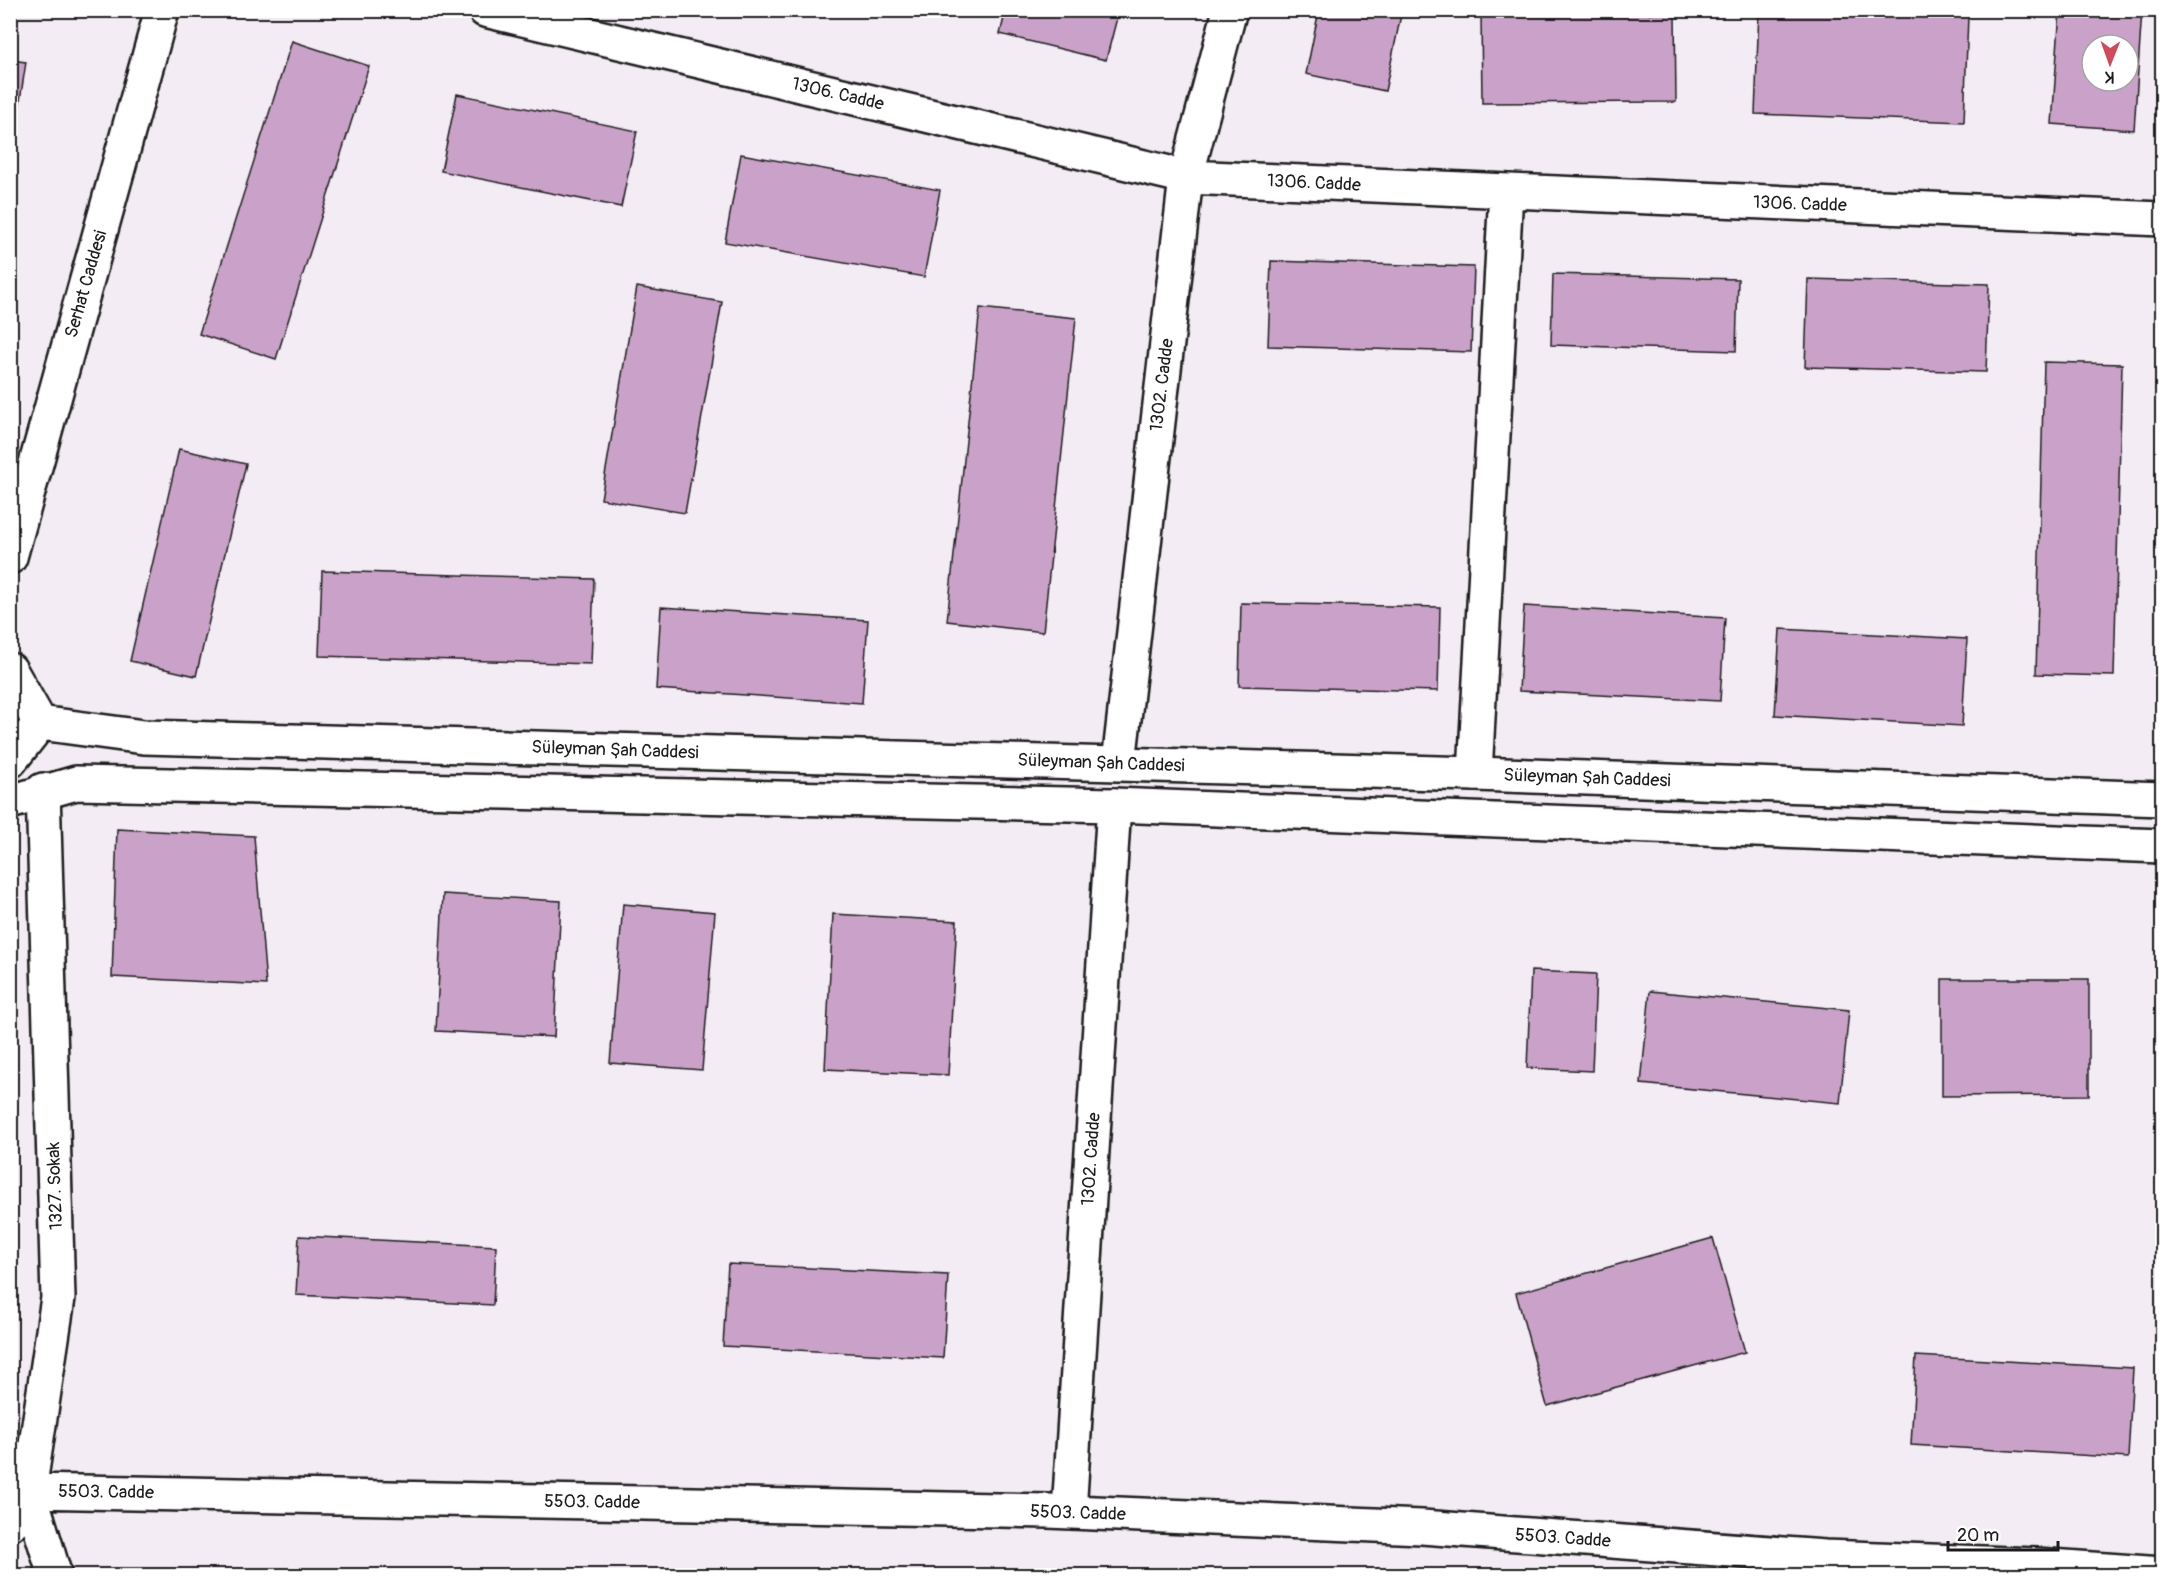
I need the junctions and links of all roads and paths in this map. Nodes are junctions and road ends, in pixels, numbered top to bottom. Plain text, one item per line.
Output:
1 (162, 10) edge
2 (485, 10) edge
3 (1230, 10) edge
4 (1186, 177) junction
5 (1506, 191) junction
6 (2163, 219) edge
7 (10, 557) edge
8 (10, 670) edge
9 (40, 723) junction
10 (10, 760) edge
11 (1119, 764) junction
12 (1475, 774) junction
13 (43, 790) junction
14 (2163, 799) edge
15 (10, 802) edge
16 (1114, 806) junction
17 (2163, 846) edge
18 (29, 1491) junction
19 (1069, 1512) junction
20 (10, 1524) edge
21 (2163, 1574) edge
22 (55, 1575) edge

1 - 7 street, Serhat Caddesi
2 - 4 street, 1306. Cadde
3 - 4 street, 1302. Cadde
4 - 5 street, 1306. Cadde
4 - 11 street, 1302. Cadde
5 - 6 street, 1306. Cadde
5 - 12 street
8 - 9 street
9 - 10 street
9 - 11 street, Süleyman Şah Caddesi
11 - 12 street, Süleyman Şah Caddesi
12 - 14 street, Süleyman Şah Caddesi
13 - 15 street
13 - 16 street
13 - 18 street, 1327. Sokak
16 - 17 street
16 - 19 street, 1302. Cadde
18 - 19 street, 5503. Cadde
18 - 20 street
18 - 22 street, 1327. Sokak
19 - 21 street, 5503. Cadde

